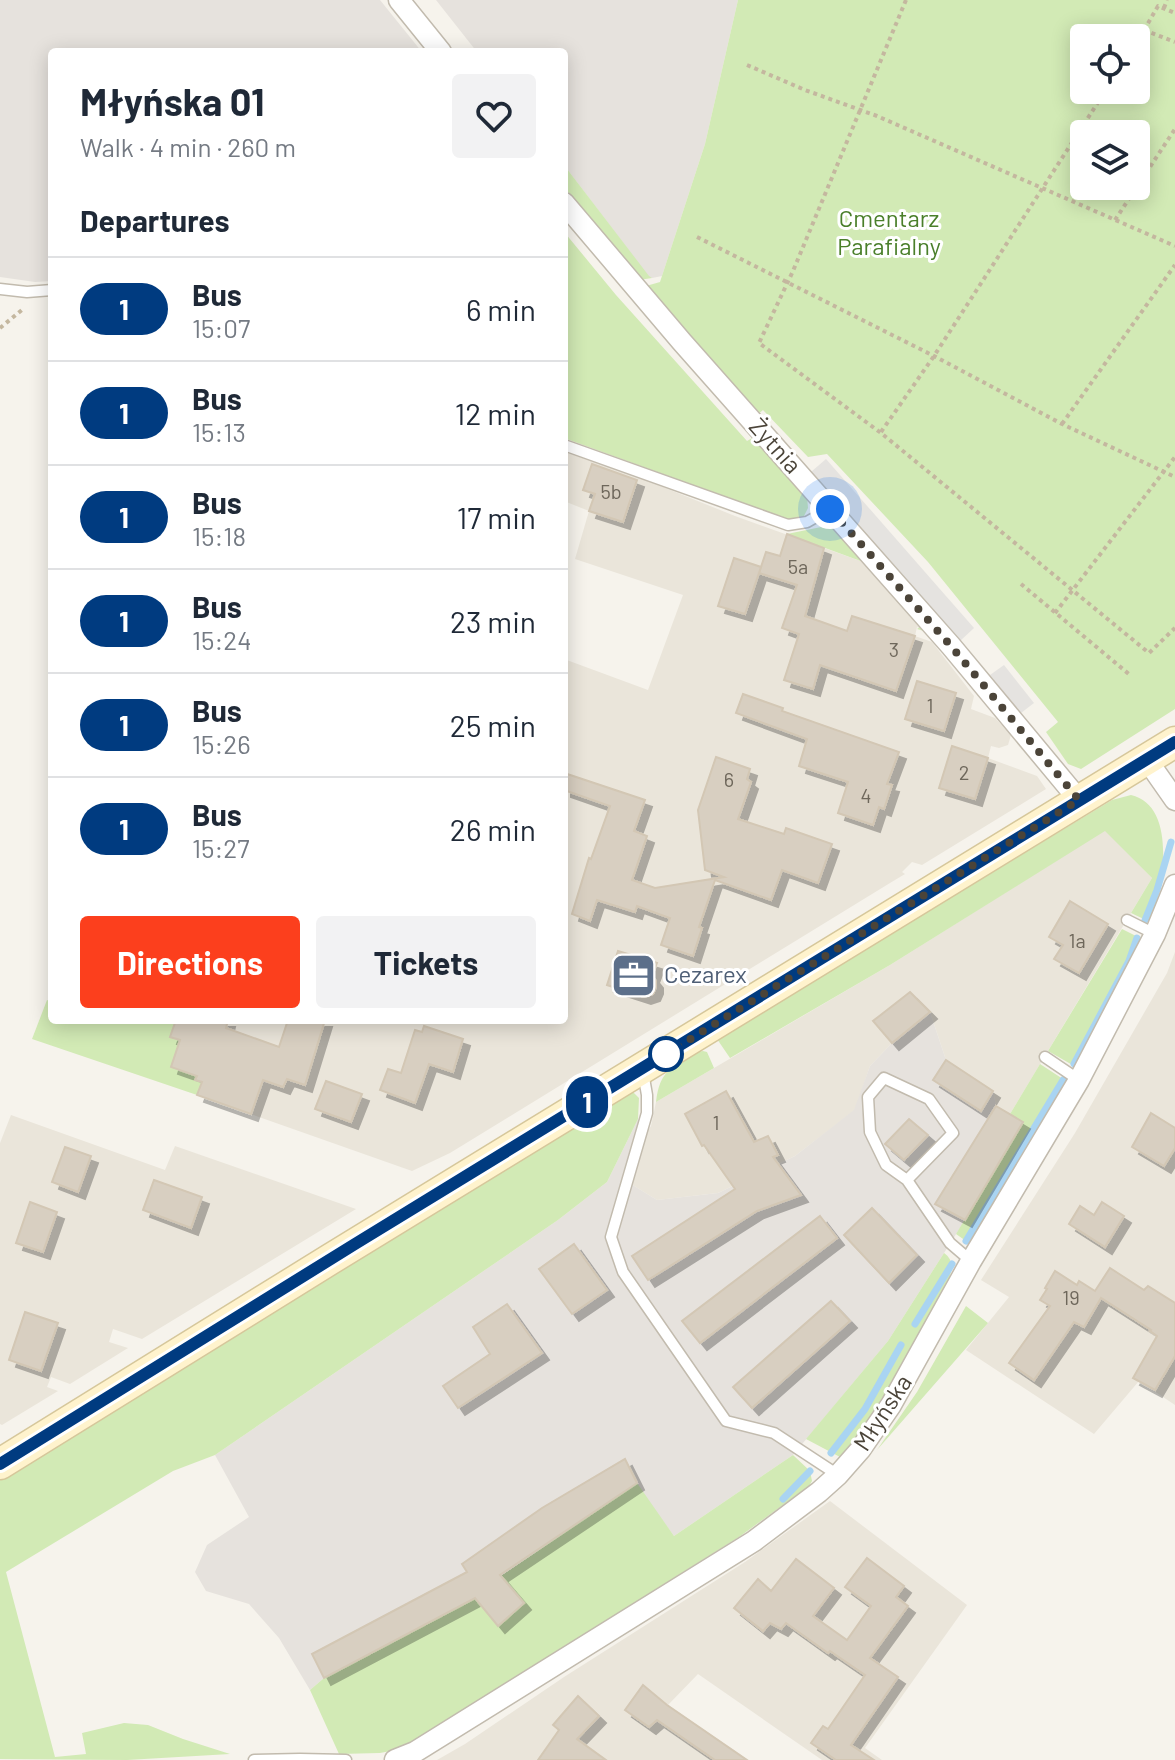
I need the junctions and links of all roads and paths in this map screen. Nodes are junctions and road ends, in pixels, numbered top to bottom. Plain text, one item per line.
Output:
1 (399, 0) edge
2 (906, 0) edge
3 (1167, 0) edge
4 (1164, 8) junction
5 (1175, 13) edge
6 (1148, 24) edge
7 (1150, 32) edge
8 (1175, 42) edge
9 (438, 48) edge
10 (747, 65) dead end
11 (1097, 104) edge
12 (860, 110) junction
13 (1175, 129) edge
14 (1042, 188) junction
15 (568, 208) edge
16 (1115, 220) junction
17 (697, 237) dead end
18 (1175, 246) edge
19 (1175, 265) edge
20 (788, 282) junction
21 (0, 289) edge
22 (48, 290) edge
23 (934, 356) junction
24 (1062, 424) junction
25 (881, 433) junction
26 (568, 446) edge
27 (1175, 457) edge
28 (1164, 472) junction
29 (1175, 477) edge
30 (830, 509) junction
31 (1021, 584) dead end
32 (1073, 592) junction
33 (1055, 613) junction
34 (1175, 628) edge
35 (1130, 675) dead end
36 (1175, 742) edge
37 (1147, 760) junction
38 (1079, 800) junction
39 (1175, 800) edge
40 (1175, 885) edge
41 (1127, 920) dead end
42 (1155, 934) junction
43 (1045, 1057) dead end
44 (642, 1069) junction
45 (1079, 1080) junction
46 (907, 1180) junction
47 (971, 1261) junction
48 (5, 1456) edge
49 (838, 1475) junction
50 (254, 1760) edge
51 (346, 1760) edge
52 (395, 1760) edge

1 - 9 street
2 - 12 path
3 - 4 path
4 - 5 path
4 - 6 path
7 - 8 path
10 - 12 path
11 - 14 path
12 - 14 path
12 - 20 path
13 - 16 path
14 - 16 path
14 - 23 path
15 - 30 street, Żytnia
16 - 18 path
17 - 20 path
19 - 24 path
20 - 23 path
20 - 25 path
21 - 22 lane
23 - 24 path
23 - 25 path
24 - 28 path
25 - 32 path
26 - 30 lane
27 - 28 path
28 - 29 path
28 - 32 path
30 - 38 street, Żytnia
31 - 33 path
32 - 33 path
32 - 34 path
33 - 35 path
36 - 37 street
37 - 38 street
37 - 39 street
38 - 44 street
40 - 42 street, Młyńska
41 - 42 lane
42 - 45 street, Młyńska
43 - 45 lane
44 - 48 street
44 - 49 lane
45 - 47 street, Młyńska
46 - 46 lane
46 - 47 lane
47 - 49 street, Młyńska
49 - 52 street, Młyńska
50 - 51 lane

